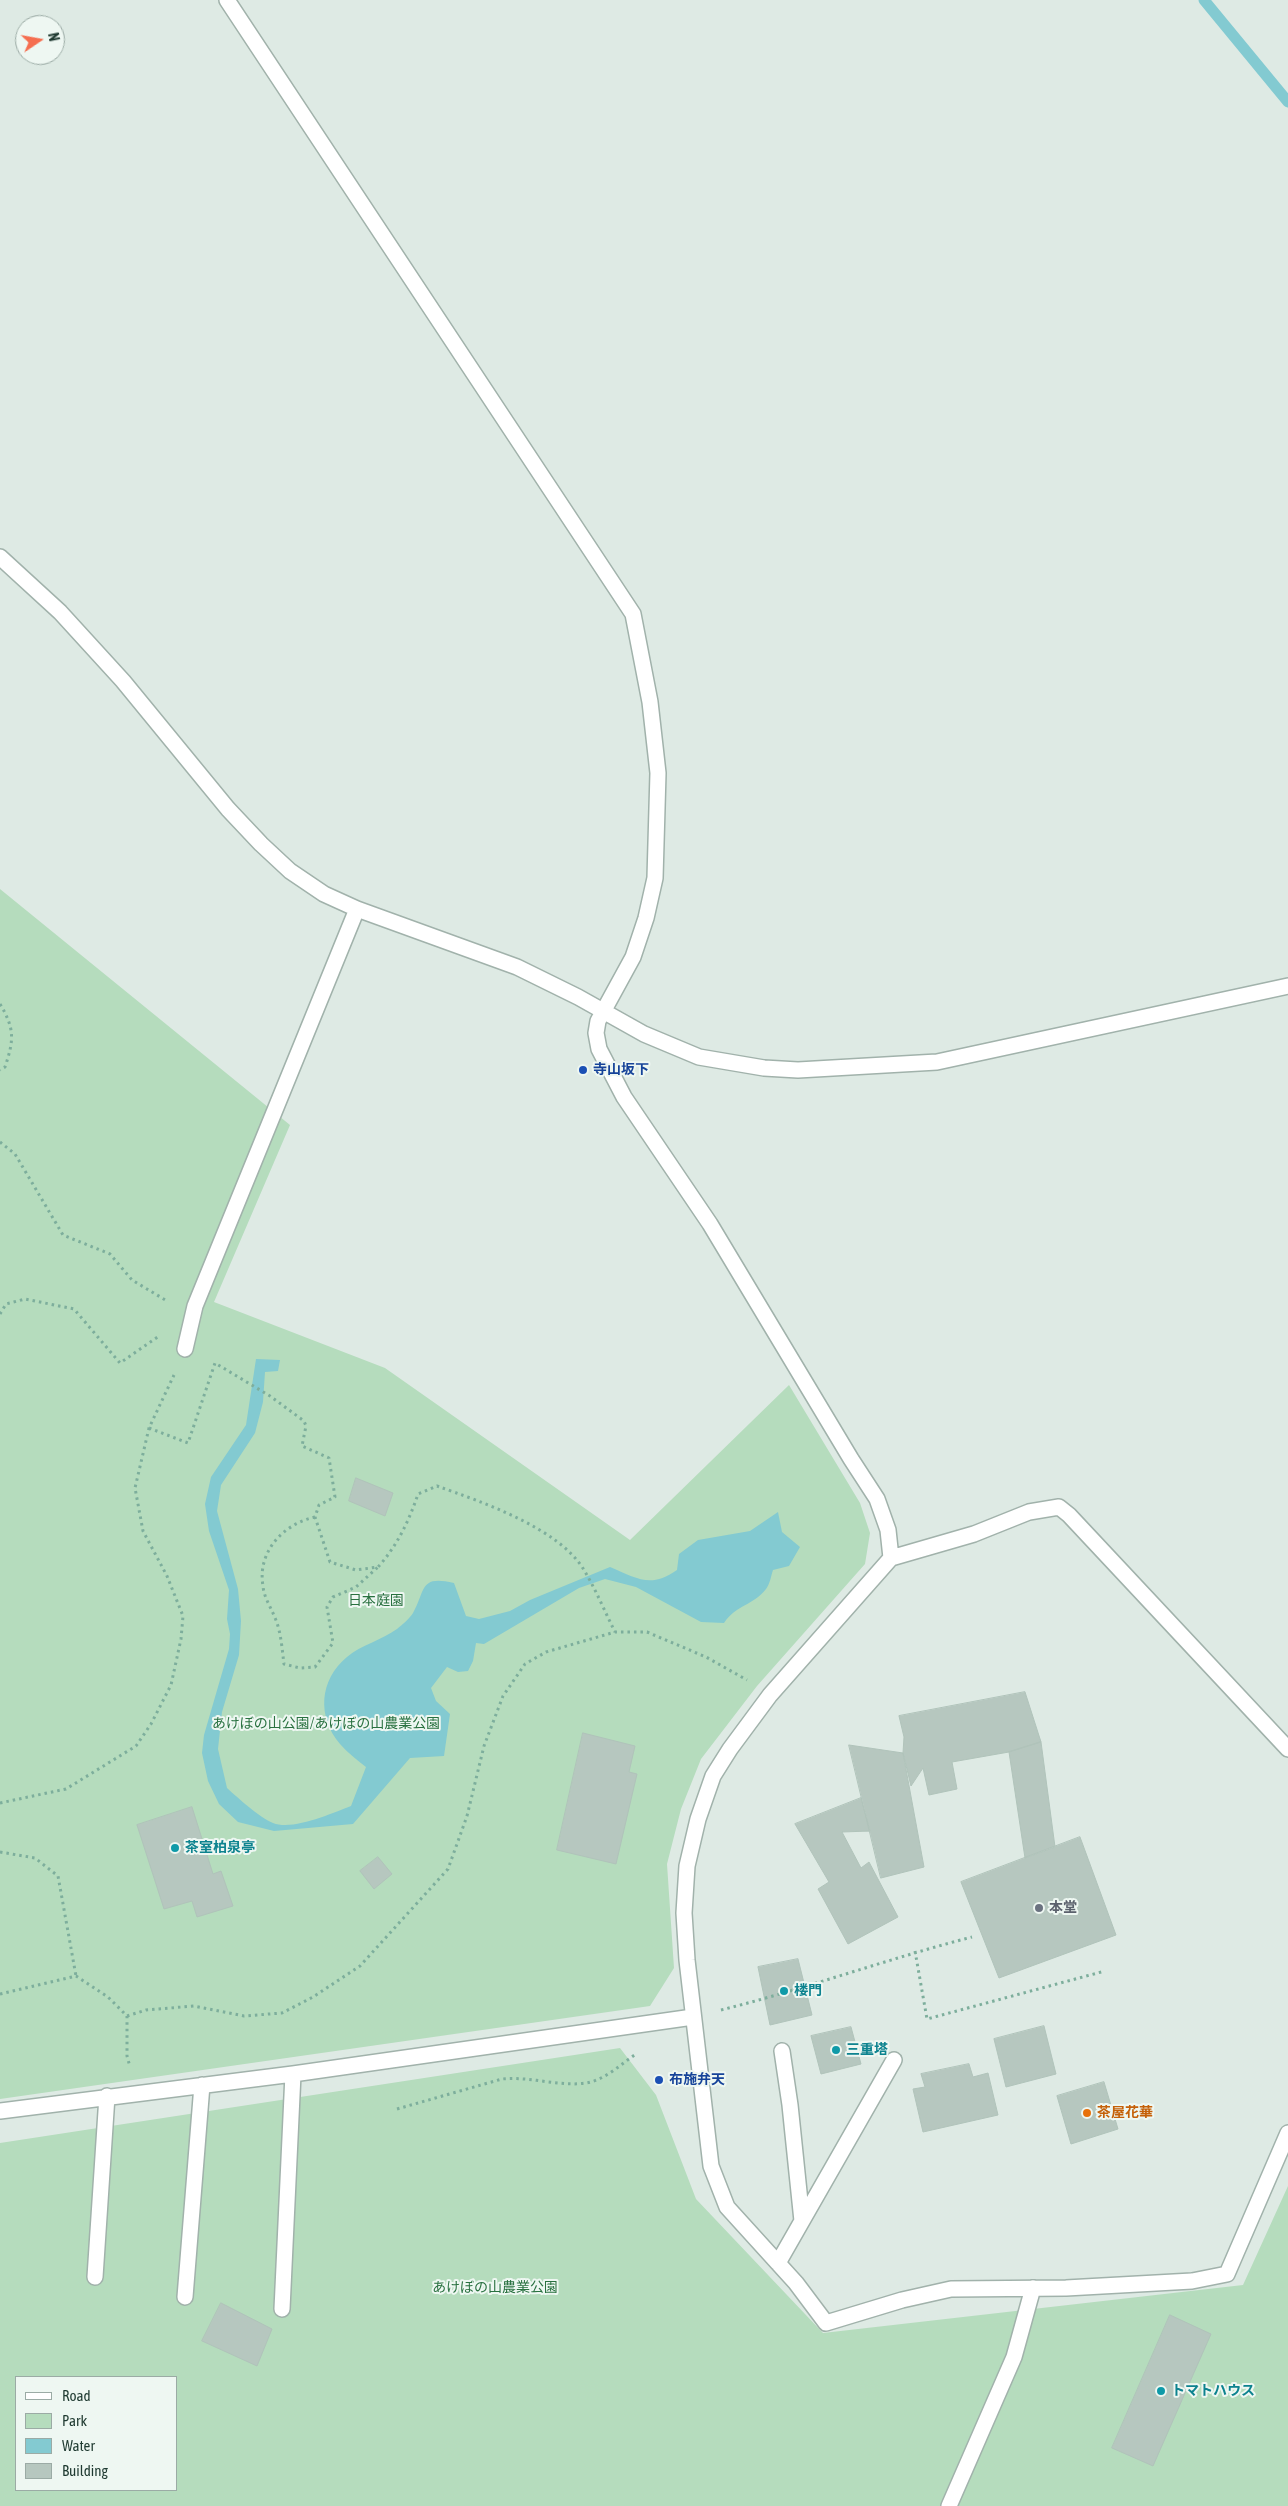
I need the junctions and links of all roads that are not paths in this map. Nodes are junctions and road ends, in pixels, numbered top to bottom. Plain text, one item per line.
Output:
1 (227, 0) edge
2 (0, 557) edge
3 (357, 909) junction
4 (1288, 986) edge
5 (602, 1011) junction
6 (186, 1349) road end
7 (891, 1558) junction
8 (1288, 1749) edge
9 (693, 2017) junction
10 (782, 2051) dead end
11 (894, 2060) dead end
12 (293, 2074) junction
13 (202, 2085) junction
14 (107, 2096) junction
15 (0, 2111) edge
16 (1288, 2133) edge
17 (802, 2221) junction
18 (778, 2263) junction
19 (95, 2277) dead end
20 (1033, 2288) junction
21 (185, 2296) dead end
22 (282, 2309) dead end
23 (949, 2506) edge

1 - 5 street
2 - 3 street
3 - 5 street
3 - 6 street
4 - 5 street
5 - 7 street
7 - 8 street
7 - 9 street
9 - 12 street
9 - 18 street
10 - 17 street
11 - 17 street
12 - 13 street
12 - 22 street
13 - 14 street
13 - 21 street
14 - 15 street
14 - 19 street
16 - 20 street
17 - 18 street
18 - 20 street
20 - 23 street

